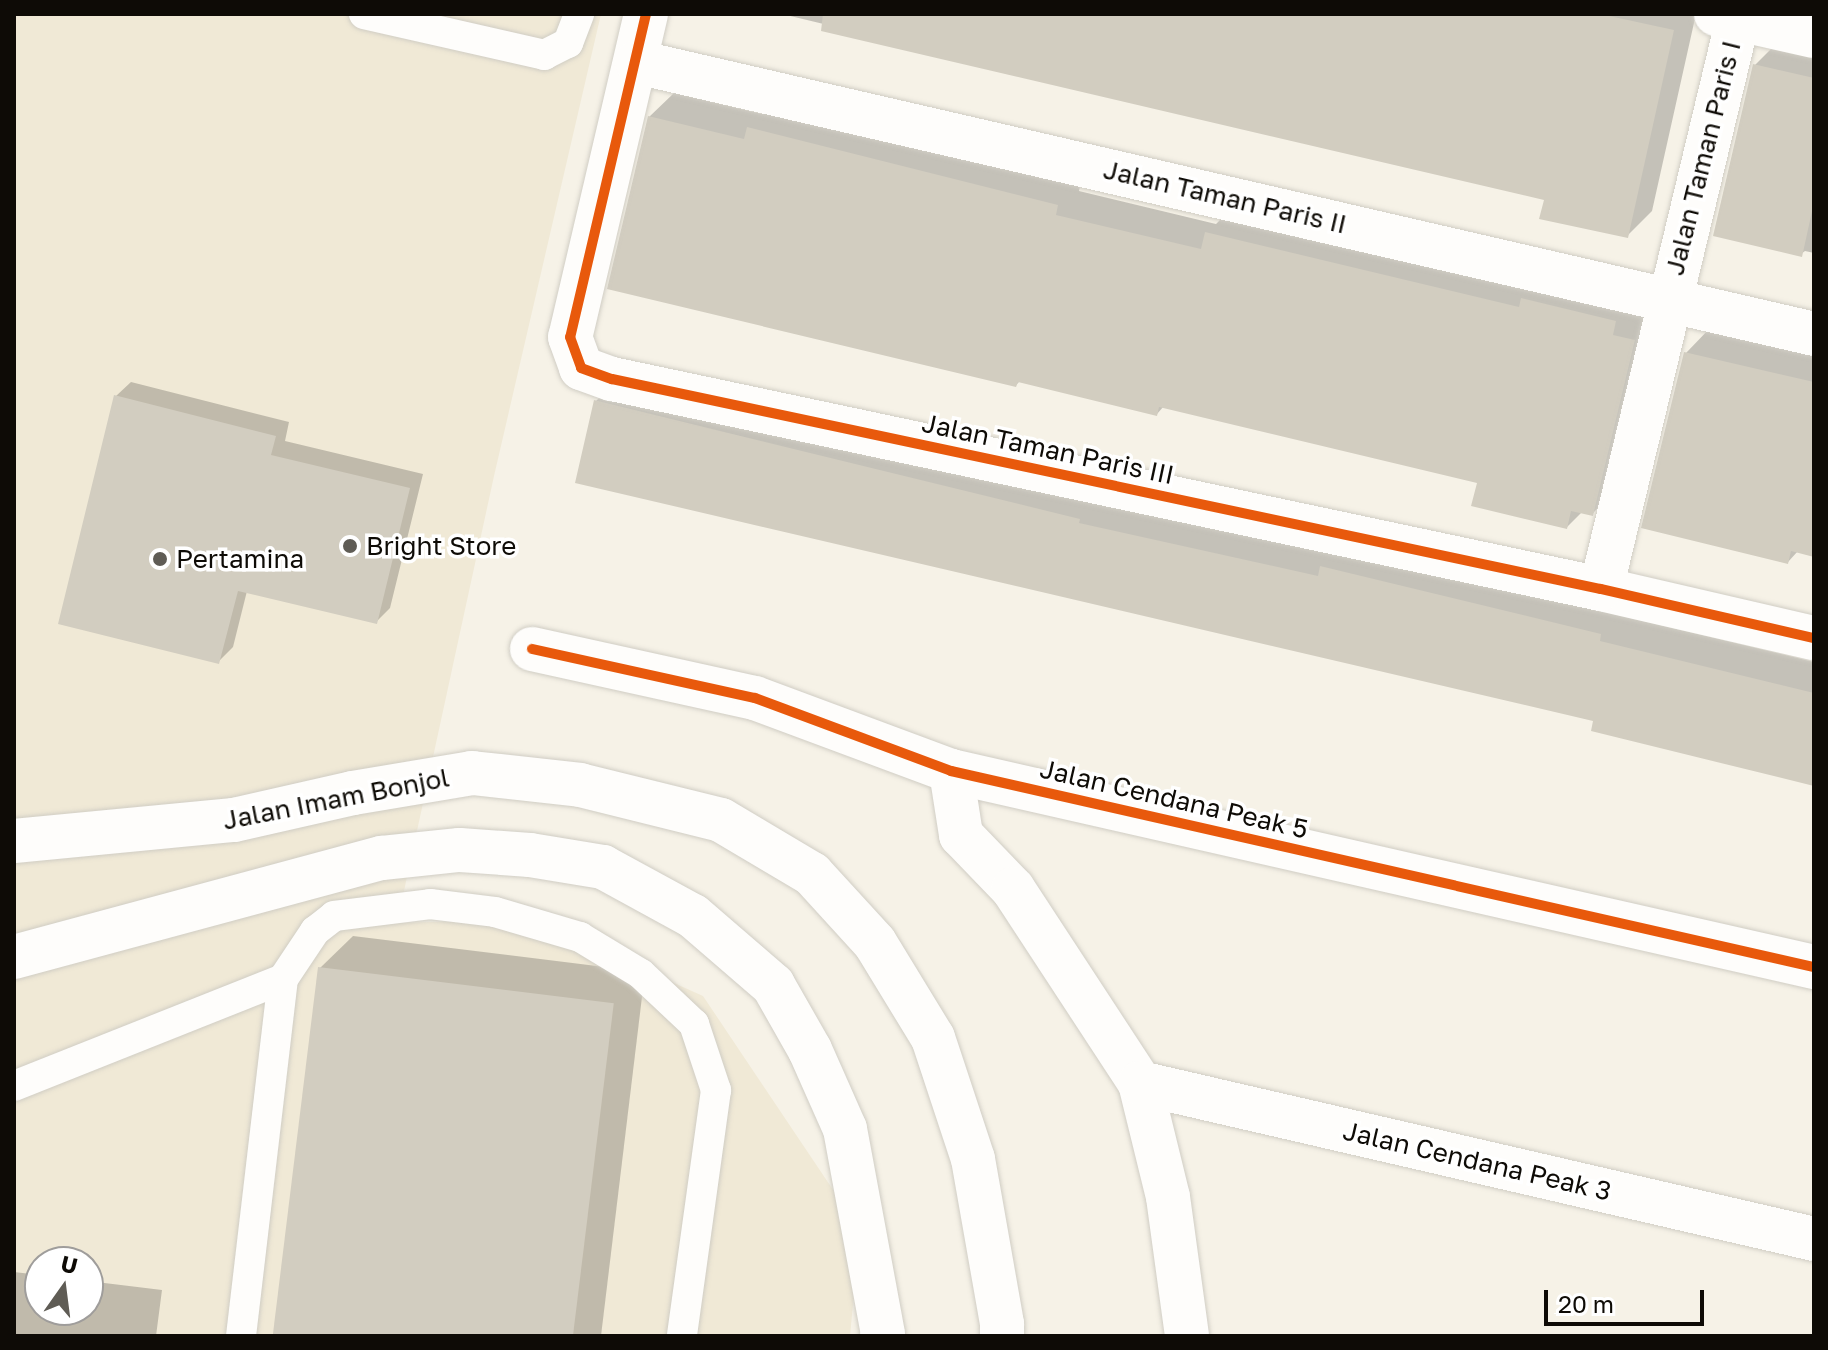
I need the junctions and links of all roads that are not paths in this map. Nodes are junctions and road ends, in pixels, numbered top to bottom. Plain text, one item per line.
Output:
1 (364, 14) edge
2 (579, 14) edge
3 (646, 14) edge
4 (1727, 16) edge
5 (1814, 36) edge
6 (637, 62) junction
7 (1668, 298) junction
8 (1814, 334) edge
9 (1601, 589) junction
10 (1814, 638) edge
11 (532, 649) dead end
12 (951, 771) junction
13 (14, 841) edge
14 (14, 957) edge
15 (1814, 967) edge
16 (283, 979) junction
17 (1140, 1083) junction
18 (14, 1086) edge
19 (1814, 1239) edge
20 (1002, 1330) edge
21 (882, 1335) edge
22 (241, 1336) edge
23 (682, 1336) edge
24 (1187, 1336) edge

1 - 2 lane
3 - 6 street
4 - 5 street, Jalan Taman Paris I
4 - 7 street, Jalan Taman Paris I
6 - 7 street, Jalan Taman Paris II
6 - 9 street, Jalan Taman Paris III
7 - 8 street, Jalan Taman Paris II
7 - 9 street
9 - 10 street, Jalan Taman Paris III
11 - 12 street, Jalan Cendana Peak 5
12 - 15 street, Jalan Cendana Peak 5
12 - 17 street
13 - 20 street, Jalan Imam Bonjol
14 - 21 street
16 - 18 lane
16 - 22 lane
16 - 23 lane
17 - 19 street, Jalan Cendana Peak 3
17 - 24 street

